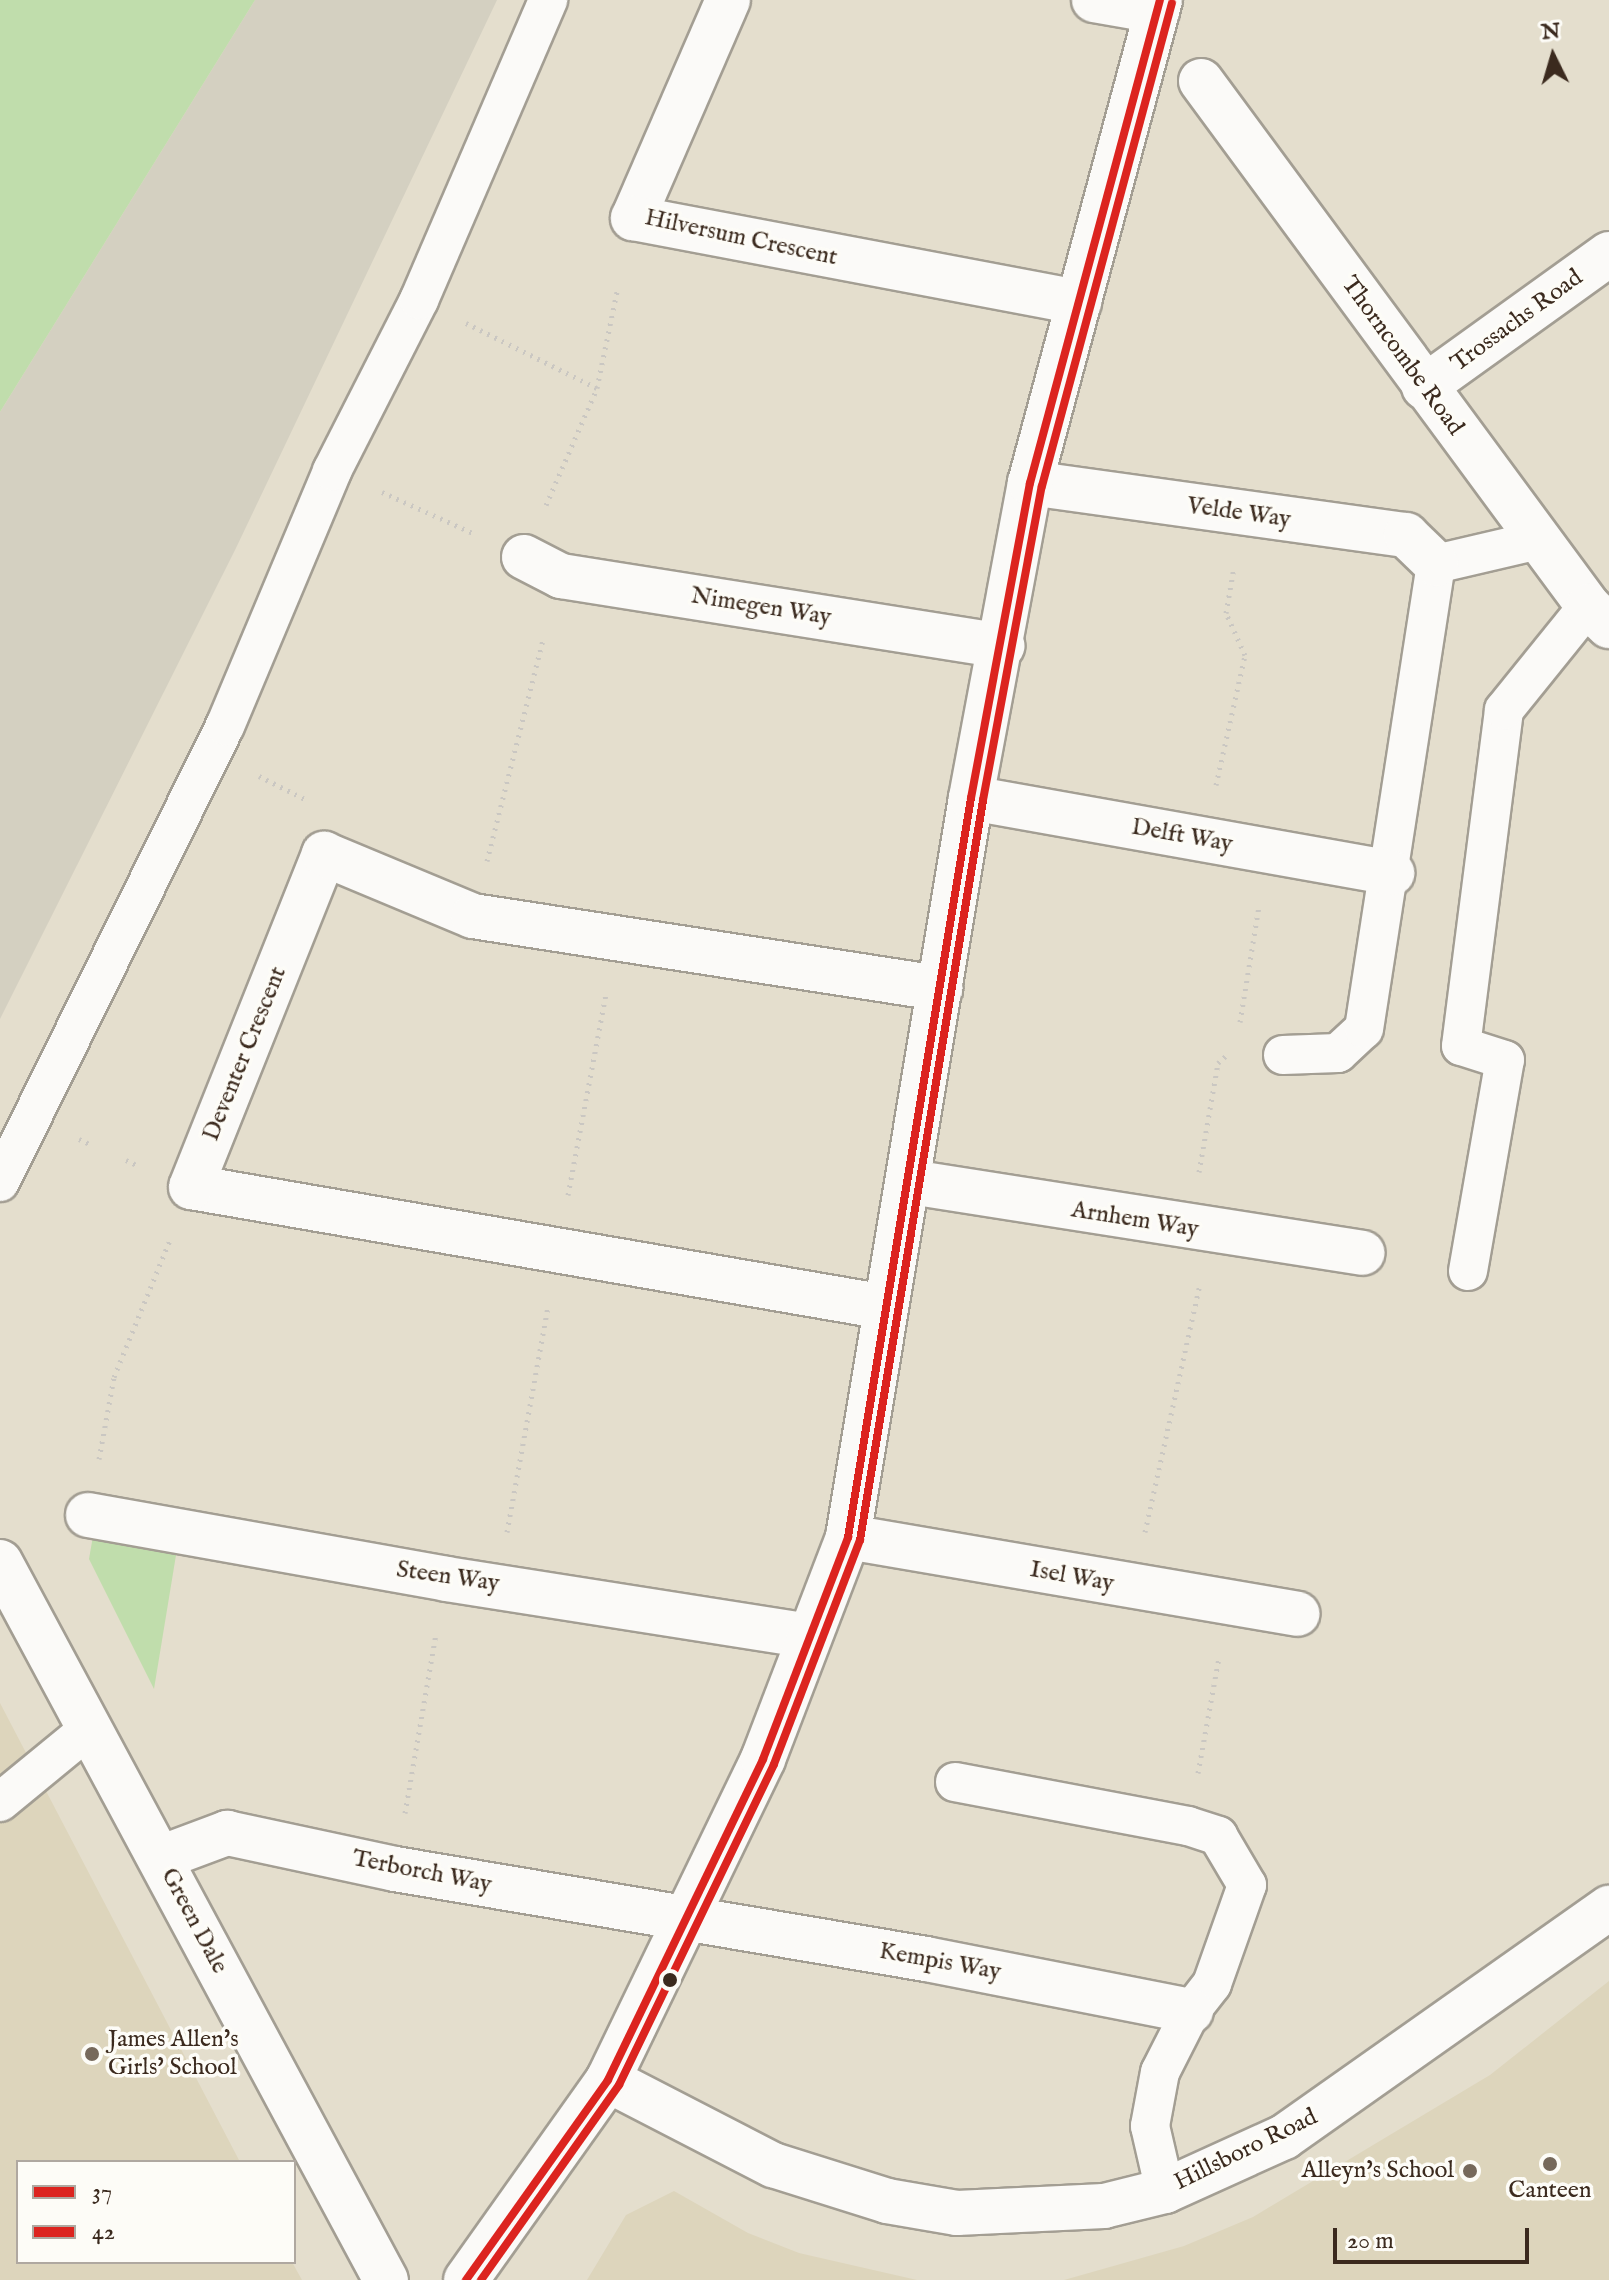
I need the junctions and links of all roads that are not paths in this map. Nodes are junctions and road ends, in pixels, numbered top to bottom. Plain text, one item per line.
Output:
1 (548, 0) edge
2 (728, 0) edge
3 (1094, 0) edge
4 (1158, 6) edge
5 (1201, 81) dead end
6 (1609, 254) edge
7 (1079, 302) junction
8 (1424, 387) junction
9 (1030, 483) junction
10 (1538, 540) junction
11 (524, 557) road end
12 (1436, 564) junction
13 (1598, 616) edge
14 (1002, 646) junction
15 (971, 798) junction
16 (1392, 873) junction
17 (940, 988) junction
18 (1283, 1055) dead end
19 (0, 1182) edge
20 (910, 1182) junction
21 (1362, 1253) dead end
22 (1468, 1271) dead end
23 (885, 1307) junction
24 (88, 1515) road end
25 (848, 1537) junction
26 (0, 1562) edge
27 (1297, 1614) dead end
28 (809, 1636) junction
29 (90, 1728) junction
30 (955, 1782) dead end
31 (0, 1802) edge
32 (160, 1858) junction
33 (1606, 1918) edge
34 (688, 1919) junction
35 (1191, 2011) junction
36 (608, 2080) junction
37 (1165, 2191) junction
38 (386, 2280) edge
39 (466, 2280) edge

1 - 19 lane
2 - 7 street, Hilversum Crescent
3 - 4 street
4 - 7 street
5 - 8 street, Thorncombe Road
6 - 8 street, Trossachs Road
7 - 9 street
8 - 10 street, Thorncombe Road
9 - 12 street, Velde Way
9 - 14 street
10 - 12 lane
10 - 13 street, Thorncombe Road
11 - 14 street, Nimegen Way
12 - 16 lane
13 - 22 lane
14 - 15 street
15 - 16 street, Delft Way
15 - 17 street
16 - 18 lane
17 - 20 street
17 - 23 street, Deventer Crescent
20 - 21 street, Arnhem Way
20 - 23 street
23 - 25 street
24 - 28 street, Steen Way
25 - 27 street, Isel Way
25 - 28 street
26 - 29 street, Green Dale
28 - 34 street
29 - 31 lane
29 - 32 street, Green Dale
30 - 35 lane
32 - 34 street, Terborch Way
32 - 38 street, Green Dale
33 - 37 street, Hillsboro Road
34 - 35 street, Kempis Way
34 - 36 street
35 - 37 lane
36 - 37 street, Hillsboro Road
36 - 39 street

